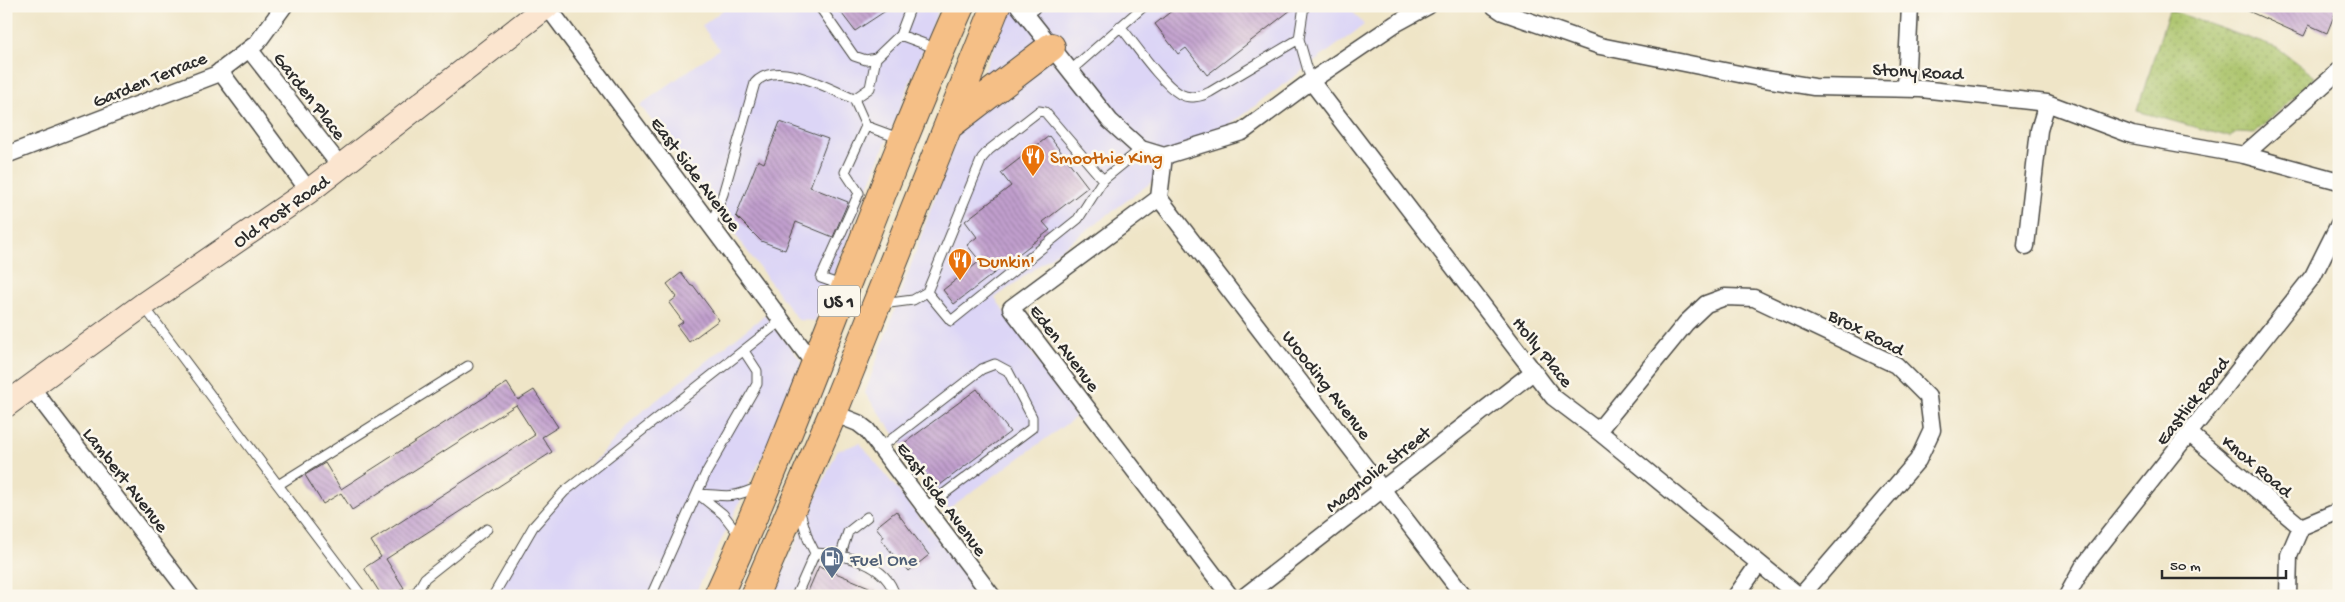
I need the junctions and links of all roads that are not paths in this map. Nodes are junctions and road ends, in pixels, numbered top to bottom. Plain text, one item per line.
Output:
1 (284, 6) edge
2 (547, 6) edge
3 (819, 6) edge
4 (911, 6) edge
5 (960, 6) edge
6 (996, 6) edge
7 (1144, 6) edge
8 (1304, 6) edge
9 (1428, 6) edge
10 (1494, 6) edge
11 (1910, 6) edge
12 (1028, 10) edge
13 (1120, 26) junction
14 (900, 35) junction
15 (1298, 39) junction
16 (1051, 47) junction
17 (249, 49) junction
18 (940, 50) junction
19 (876, 58) junction
20 (220, 71) junction
21 (1070, 71) junction
22 (2339, 72) edge
23 (1311, 80) junction
24 (1906, 87) junction
25 (854, 99) junction
26 (2047, 103) junction
27 (866, 126) junction
28 (946, 127) junction
29 (904, 140) junction
30 (1141, 149) junction
31 (6, 155) edge
32 (2244, 155) junction
33 (1164, 156) junction
34 (342, 167) junction
35 (1103, 180) junction
36 (2339, 181) edge
37 (308, 191) junction
38 (1159, 198) junction
39 (2339, 224) edge
40 (711, 225) junction
41 (2026, 246) dead end
42 (844, 286) junction
43 (927, 292) junction
44 (143, 305) junction
45 (876, 305) junction
46 (782, 320) junction
47 (744, 351) junction
48 (814, 364) junction
49 (468, 366) dead end
50 (1533, 372) junction
51 (31, 387) junction
52 (6, 405) edge
53 (833, 413) junction
54 (1598, 431) junction
55 (2190, 434) junction
56 (880, 448) junction
57 (769, 482) junction
58 (278, 485) junction
59 (1383, 488) junction
60 (698, 494) junction
61 (796, 501) junction
62 (925, 508) junction
63 (2339, 511) edge
64 (867, 517) dead end
65 (2301, 527) junction
66 (487, 529) dead end
67 (743, 542) junction
68 (815, 552) junction
69 (841, 554) junction
70 (1760, 564) junction
71 (192, 596) edge
72 (362, 596) edge
73 (411, 596) edge
74 (493, 596) edge
75 (651, 596) edge
76 (718, 596) edge
77 (754, 596) edge
78 (796, 596) edge
79 (895, 596) edge
80 (992, 596) edge
81 (1230, 596) edge
82 (1245, 596) edge
83 (1464, 596) edge
84 (1736, 596) edge
85 (1800, 596) edge
86 (2067, 596) edge
87 (2288, 596) edge

1 - 17 street, Garden Terrace
2 - 34 street, Old Post Road
2 - 40 street, East Side Avenue
3 - 19 lane
4 - 14 lane
5 - 18 highway, US 1
6 - 28 highway, US 1
7 - 13 lane
8 - 15 lane
9 - 23 street
10 - 24 street, Stony Road
11 - 24 street
12 - 16 street
13 - 15 lane
13 - 21 lane
14 - 18 lane
14 - 19 lane
15 - 23 lane
16 - 21 street
16 - 28 highway
17 - 20 street, Garden Terrace
17 - 34 street, Garden Place
18 - 29 highway, US 1
19 - 25 lane
20 - 31 street, Garden Terrace
20 - 37 street
21 - 30 street
22 - 32 street
23 - 33 street
23 - 50 street, Holly Place
24 - 26 street, Stony Road
25 - 27 lane
25 - 40 lane
26 - 32 street, Stony Road
26 - 41 street
27 - 29 lane
27 - 42 lane
28 - 45 highway, US 1
29 - 42 highway, US 1
30 - 33 street
30 - 35 lane
32 - 36 street, Stony Road
33 - 38 street
34 - 37 street, Old Post Road
35 - 43 lane
35 - 43 lane
37 - 44 street, Old Post Road
38 - 59 street, Wooding Avenue
38 - 81 street, Eden Avenue
39 - 55 street, Eastlick Road
40 - 46 street, East Side Avenue
42 - 48 highway, US 1
43 - 45 lane
44 - 51 street, Old Post Road
44 - 58 lane
45 - 53 highway, US 1
46 - 47 lane
46 - 48 street, East Side Avenue
47 - 60 lane
47 - 74 lane
48 - 57 highway, US 1
49 - 58 lane
50 - 54 street, Holly Place
50 - 59 street, Magnolia Street
51 - 52 street, Old Post Road
51 - 71 street, Lambert Avenue
53 - 56 street, East Side Avenue
53 - 61 highway, US 1
54 - 70 street, Holly Place
54 - 85 street, Brox Road
55 - 65 street, Knox Road
55 - 86 street, Eastlick Road
56 - 62 street, East Side Avenue
56 - 62 lane
57 - 60 lane
57 - 67 highway, US 1
58 - 72 lane
59 - 82 street, Magnolia Street
59 - 83 street, Wooding Avenue
60 - 67 lane
60 - 75 lane
61 - 68 lane
61 - 77 highway, US 1
62 - 80 street, East Side Avenue
63 - 65 street
64 - 69 lane
65 - 87 street
66 - 73 lane
67 - 76 highway, US 1
68 - 69 lane
68 - 78 lane
69 - 79 lane
70 - 84 street
70 - 85 street, Holly Place

